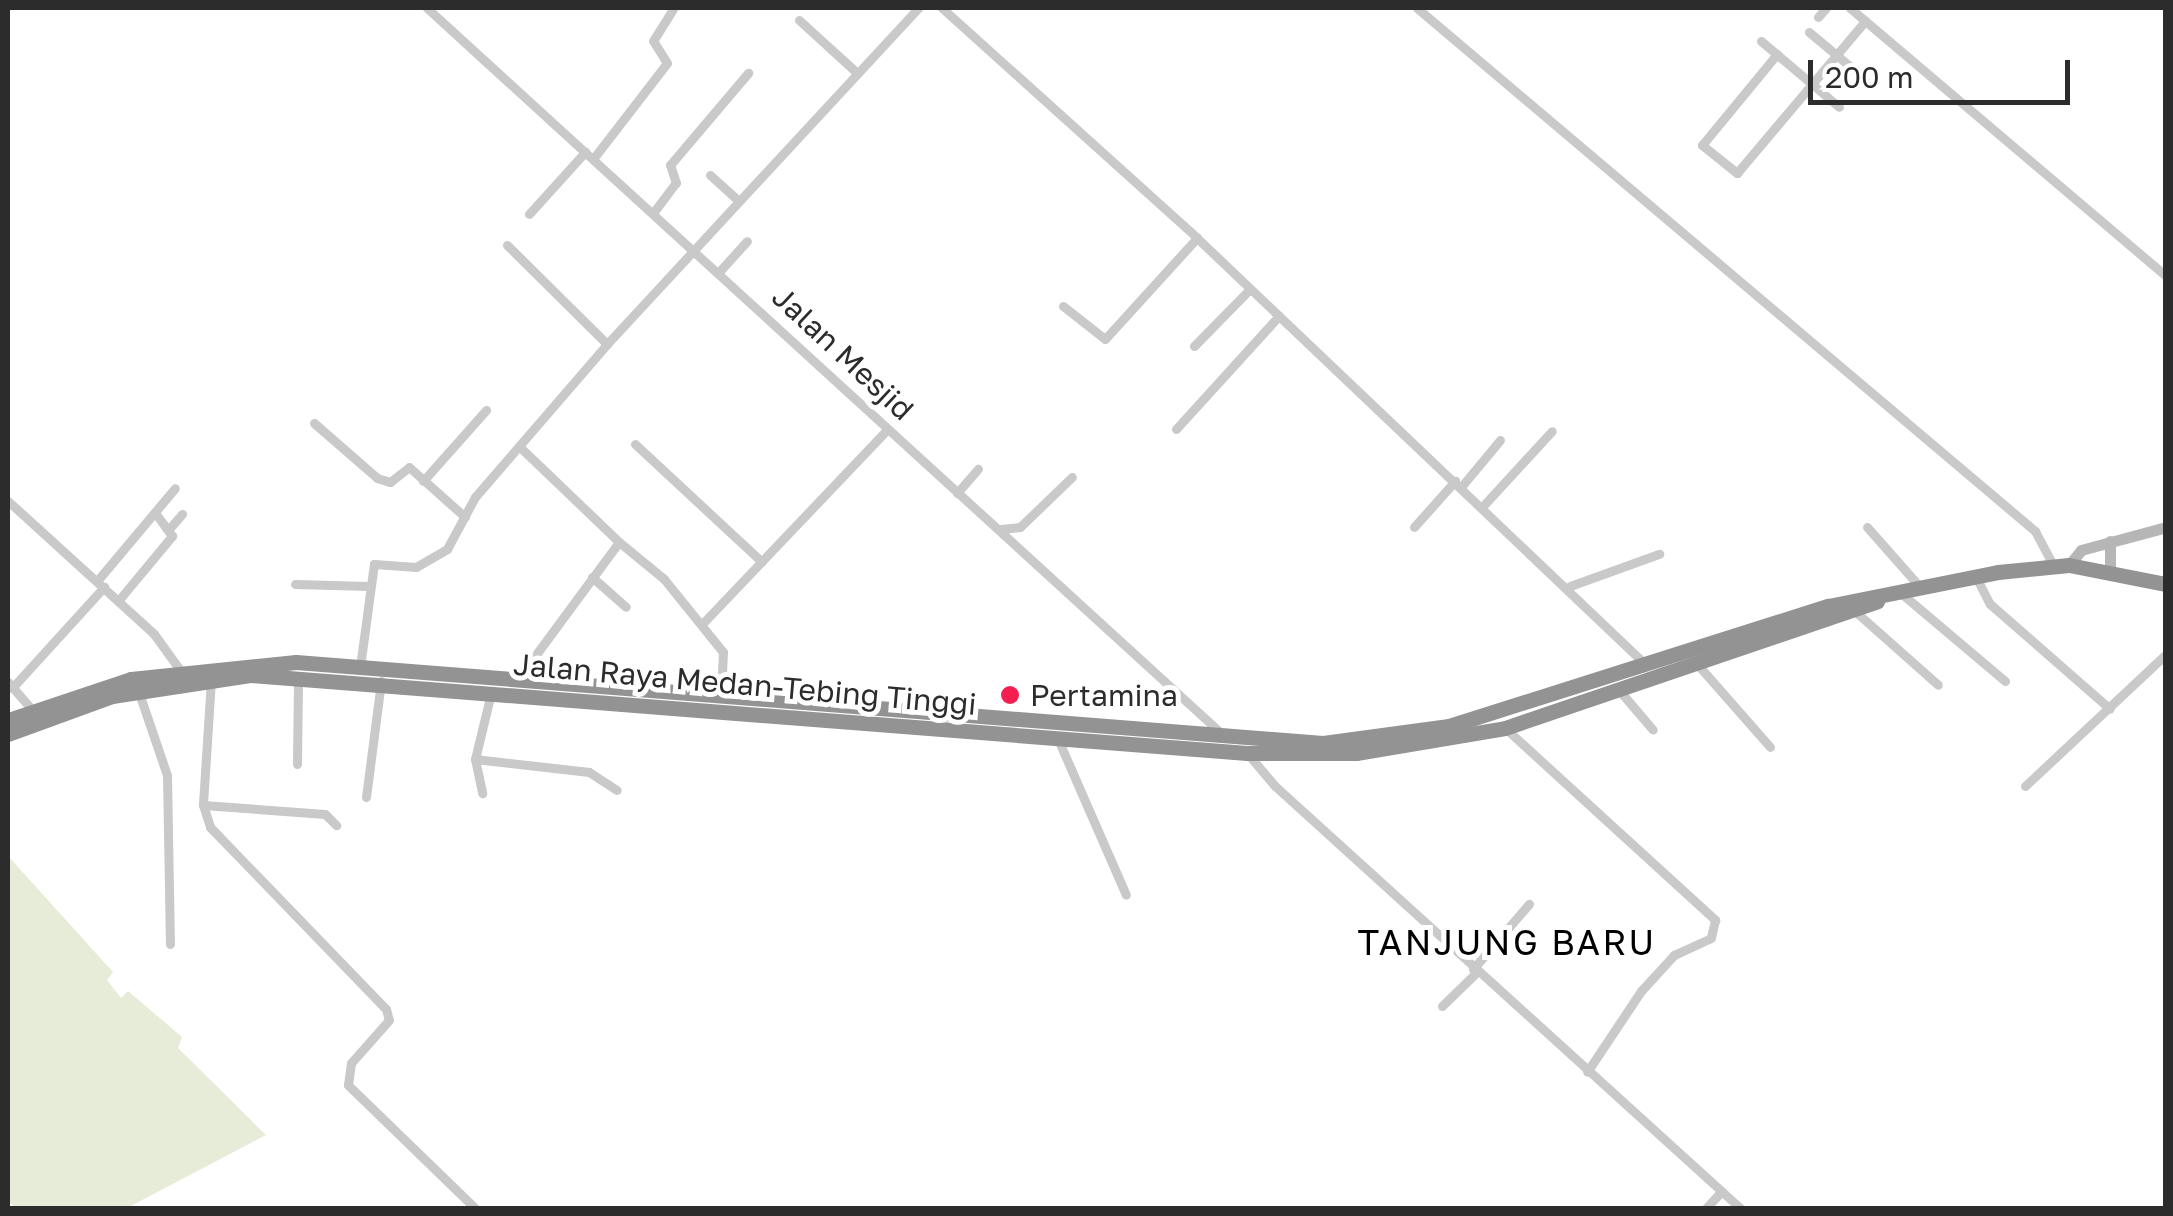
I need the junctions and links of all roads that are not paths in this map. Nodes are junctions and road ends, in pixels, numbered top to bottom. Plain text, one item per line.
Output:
1 (427, 8) edge
2 (674, 8) edge
3 (918, 8) edge
4 (942, 8) edge
5 (1418, 8) edge
6 (1826, 8) edge
7 (1850, 8) edge
8 (1818, 17) dead end
9 (799, 20) dead end
10 (1865, 20) junction
11 (1809, 32) dead end
12 (1761, 40) dead end
13 (1778, 54) junction
14 (1836, 55) junction
15 (854, 70) junction
16 (748, 73) dead end
17 (1865, 79) dead end
18 (1812, 84) junction
19 (1839, 108) dead end
20 (589, 156) junction
21 (710, 175) dead end
22 (737, 199) junction
23 (652, 213) junction
24 (529, 214) dead end
25 (1198, 238) junction
26 (747, 241) dead end
27 (508, 245) dead end
28 (692, 249) junction
29 (718, 273) junction
30 (2166, 276) edge
31 (1250, 290) junction
32 (1063, 306) dead end
33 (1279, 316) junction
34 (607, 344) junction
35 (1194, 346) dead end
36 (486, 410) dead end
37 (314, 423) dead end
38 (888, 429) junction
39 (1176, 429) dead end
40 (1552, 431) dead end
41 (1500, 440) dead end
42 (635, 444) dead end
43 (520, 448) junction
44 (978, 469) dead end
45 (1072, 477) dead end
46 (423, 481) junction
47 (1458, 484) junction
48 (175, 488) dead end
49 (957, 493) junction
50 (8, 500) edge
51 (1482, 507) junction
52 (156, 514) junction
53 (182, 514) dead end
54 (465, 518) junction
55 (2166, 526) edge
56 (1414, 527) dead end
57 (1867, 527) dead end
58 (169, 529) junction
59 (1001, 529) junction
60 (2110, 540) junction
61 (619, 542) junction
62 (1660, 554) dead end
63 (762, 562) junction
64 (2061, 566) junction
65 (2110, 569) junction
66 (592, 577) junction
67 (1976, 577) junction
68 (101, 584) junction
69 (294, 584) dead end
70 (2166, 584) edge
71 (369, 586) junction
72 (1570, 586) junction
73 (1922, 590) junction
74 (1902, 594) junction
75 (1881, 598) junction
76 (118, 601) junction
77 (626, 606) dead end
78 (1858, 612) junction
79 (702, 623) junction
80 (2166, 654) edge
81 (1646, 665) junction
82 (1698, 665) junction
83 (360, 668) junction
84 (180, 670) junction
85 (211, 672) junction
86 (298, 676) junction
87 (518, 680) junction
88 (381, 681) junction
89 (2005, 681) dead end
90 (1938, 684) dead end
91 (10, 685) edge
92 (138, 690) junction
93 (491, 690) junction
94 (1619, 690) junction
95 (721, 693) junction
96 (669, 698) junction
97 (2110, 709) junction
98 (32, 710) junction
99 (8, 720) edge
100 (1506, 728) junction
101 (1653, 730) dead end
102 (8, 734) edge
103 (1056, 736) junction
104 (1224, 736) junction
105 (1770, 747) dead end
106 (1246, 753) junction
107 (475, 758) junction
108 (297, 764) dead end
109 (2026, 786) dead end
110 (617, 790) dead end
111 (482, 793) dead end
112 (366, 798) dead end
113 (202, 804) junction
114 (336, 826) dead end
115 (1126, 895) dead end
116 (1529, 904) dead end
117 (170, 944) dead end
118 (1475, 970) junction
119 (1442, 1006) dead end
120 (1587, 1072) junction
121 (1720, 1192) junction
122 (475, 1208) edge
123 (1706, 1208) edge
124 (1740, 1208) edge

1 - 20 street, Jalan Mesjid
2 - 20 street
3 - 15 street
4 - 25 street
5 - 64 street
6 - 8 street
7 - 10 street
9 - 15 street
10 - 14 street
10 - 30 street
11 - 14 street
12 - 13 street
13 - 18 street
13 - 18 street
14 - 17 street
14 - 18 street
15 - 22 street
16 - 23 street
18 - 19 street
20 - 23 street, Jalan Mesjid
20 - 24 street
21 - 22 street
22 - 28 street
23 - 28 street, Jalan Mesjid
25 - 31 street
25 - 32 street
26 - 29 street
27 - 34 street
28 - 29 street, Jalan Mesjid
28 - 34 street
29 - 38 street, Jalan Mesjid
31 - 33 street
31 - 35 street
33 - 39 street
33 - 47 street
34 - 43 street
36 - 46 street
37 - 46 street
38 - 49 street, Jalan Mesjid
38 - 63 street
40 - 51 street
41 - 47 street
42 - 63 street
43 - 54 street
43 - 61 street
44 - 49 street
45 - 59 street
46 - 54 street
47 - 51 street
47 - 56 street
48 - 52 street
49 - 59 street, Jalan Mesjid
50 - 68 street
51 - 72 street
52 - 58 street
52 - 68 street
53 - 58 street
54 - 71 street
55 - 60 street
57 - 73 street
58 - 76 street
59 - 104 street, Jalan Mesjid
60 - 64 street
60 - 65 street
61 - 66 street
61 - 79 street
62 - 72 street
63 - 79 street
64 - 65 highway, Jalan Raya Medan-Tebing Tinggi
64 - 67 highway, Jalan Raya Medan-Tebing Tinggi
65 - 70 highway, Jalan Raya Medan-Tebing Tinggi
66 - 77 street
66 - 87 street
67 - 73 highway, Jalan Raya Medan-Tebing Tinggi
67 - 97 street
68 - 76 street
68 - 91 street
69 - 71 street
71 - 83 street
72 - 81 street
73 - 74 highway, Jalan Raya Medan-Tebing Tinggi
74 - 75 highway, Jalan Raya Medan-Tebing Tinggi
74 - 89 street
75 - 78 highway, Jalan Raya Medan-Tebing Tinggi
75 - 81 highway, Jalan Raya Medan-Tebing Tinggi
76 - 84 street
78 - 82 highway, Jalan Raya Medan-Tebing Tinggi
78 - 90 street
79 - 95 street
80 - 97 street
81 - 104 highway, Jalan Raya Medan-Tebing Tinggi
82 - 94 highway, Jalan Raya Medan-Tebing Tinggi
82 - 105 street
83 - 85 highway, Jalan Raya Medan-Tebing Tinggi
83 - 87 highway, Jalan Raya Medan-Tebing Tinggi
84 - 85 highway, Jalan Raya Medan-Tebing Tinggi
84 - 98 highway, Jalan Raya Medan-Tebing Tinggi
85 - 86 highway, Jalan Raya Medan-Tebing Tinggi
85 - 92 highway, Jalan Raya Medan-Tebing Tinggi
85 - 113 street
86 - 88 highway, Jalan Raya Medan-Tebing Tinggi
86 - 108 street
87 - 96 highway, Jalan Raya Medan-Tebing Tinggi
88 - 93 highway, Jalan Raya Medan-Tebing Tinggi
88 - 112 street
91 - 98 street
92 - 102 highway, Jalan Raya Medan-Tebing Tinggi
92 - 117 street
93 - 96 highway, Jalan Raya Medan-Tebing Tinggi
93 - 107 street
94 - 100 highway, Jalan Raya Medan-Tebing Tinggi
94 - 101 street
95 - 96 highway, Jalan Raya Medan-Tebing Tinggi
95 - 104 highway, Jalan Raya Medan-Tebing Tinggi
96 - 103 highway, Jalan Raya Medan-Tebing Tinggi
97 - 109 street
98 - 99 highway, Jalan Raya Medan-Tebing Tinggi
100 - 106 highway, Jalan Raya Medan-Tebing Tinggi
100 - 120 street
103 - 106 highway, Jalan Raya Medan-Tebing Tinggi
103 - 115 street
106 - 118 street
107 - 110 street
107 - 111 street
113 - 114 street
113 - 122 street
116 - 118 street
118 - 119 street
118 - 120 street
120 - 121 street
121 - 123 street
121 - 124 street

